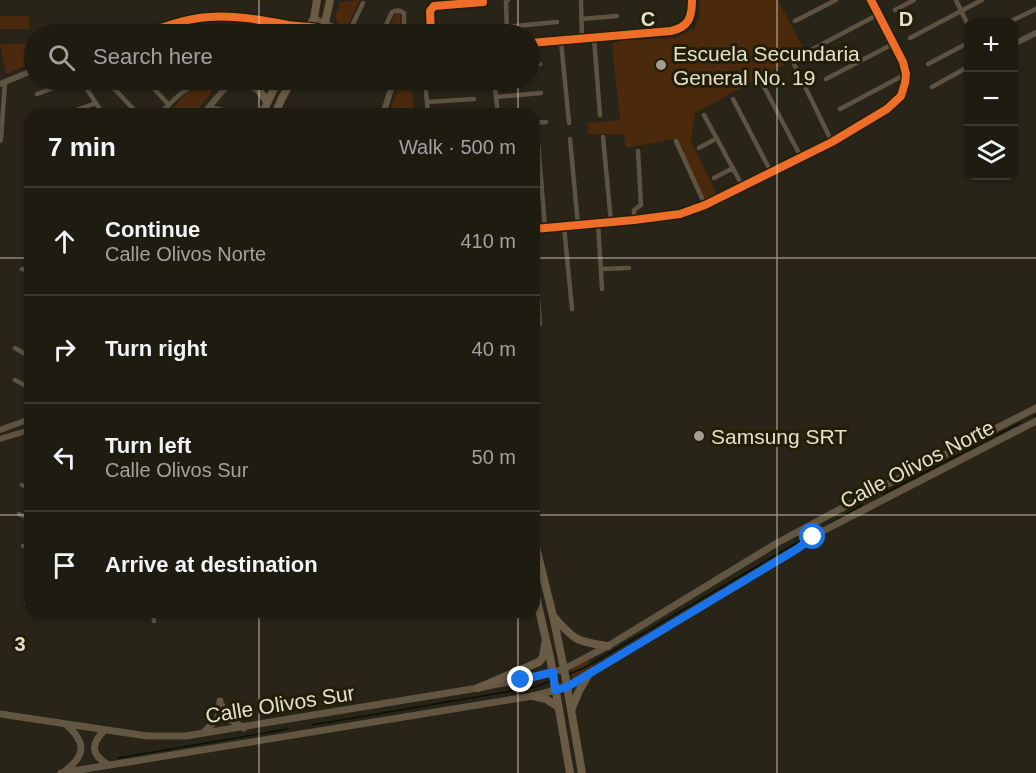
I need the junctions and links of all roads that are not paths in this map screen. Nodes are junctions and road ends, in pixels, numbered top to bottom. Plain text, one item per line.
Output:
1 (317, 0) edge
2 (330, 0) edge
3 (508, 0) edge
4 (581, 0) edge
5 (692, 0) edge
6 (836, 0) edge
7 (871, 0) edge
8 (914, 0) edge
9 (956, 0) edge
10 (982, 0) edge
11 (483, 2) dead end
12 (363, 3) dead end
13 (1036, 9) edge
14 (895, 10) dead end
15 (962, 11) junction
16 (879, 14) junction
17 (617, 16) dead end
18 (314, 18) junction
19 (966, 18) edge
20 (1017, 18) edge
21 (581, 19) junction
22 (795, 21) dead end
23 (557, 22) dead end
24 (174, 24) edge
25 (283, 24) edge
26 (311, 24) edge
27 (318, 24) edge
28 (323, 24) edge
29 (353, 24) edge
30 (386, 24) edge
31 (404, 24) edge
32 (431, 24) edge
33 (506, 24) edge
34 (537, 24) edge
35 (1036, 33) edge
36 (594, 38) junction
37 (910, 38) dead end
38 (582, 39) junction
39 (561, 41) junction
40 (540, 42) edge
41 (1018, 42) edge
42 (893, 44) junction
43 (964, 46) edge
44 (811, 50) dead end
45 (794, 64) dead end
46 (928, 64) dead end
47 (964, 70) edge
48 (24, 74) edge
49 (906, 74) junction
50 (826, 79) dead end
51 (3, 83) edge
52 (762, 83) dead end
53 (933, 87) dead end
54 (48, 90) edge
55 (88, 90) edge
56 (115, 90) edge
57 (155, 90) edge
58 (186, 90) edge
59 (225, 90) edge
60 (259, 90) edge
61 (273, 90) edge
62 (286, 90) edge
63 (391, 90) edge
64 (426, 90) edge
65 (495, 90) edge
66 (541, 93) dead end
67 (37, 94) dead end
68 (496, 97) junction
69 (474, 99) dead end
70 (733, 99) dead end
71 (267, 101) junction
72 (96, 102) junction
73 (427, 102) junction
74 (169, 105) junction
75 (208, 107) joint
76 (80, 108) edge
77 (100, 108) edge
78 (132, 108) edge
79 (166, 108) edge
80 (213, 108) edge
81 (264, 108) edge
82 (278, 108) edge
83 (385, 108) edge
84 (428, 108) edge
85 (497, 108) edge
86 (840, 109) dead end
87 (600, 115) dead end
88 (704, 115) dead end
89 (540, 122) edge
90 (546, 122) dead end
91 (569, 123) dead end
92 (603, 137) dead end
93 (717, 138) junction
94 (570, 139) dead end
95 (1, 140) edge
96 (676, 141) dead end
97 (832, 142) junction
98 (699, 148) dead end
99 (638, 150) dead end
100 (801, 157) junction
101 (540, 166) edge
102 (733, 168) junction
103 (771, 172) junction
104 (714, 178) dead end
105 (743, 187) junction
106 (705, 205) junction
107 (634, 220) junction
108 (610, 222) junction
109 (598, 223) junction
110 (578, 225) junction
111 (564, 226) junction
112 (540, 228) edge
113 (545, 228) junction
114 (629, 268) dead end
115 (602, 269) junction
116 (603, 289) dead end
117 (572, 309) dead end
118 (15, 348) dead end
119 (24, 353) edge
120 (15, 380) dead end
121 (24, 385) edge
122 (1036, 408) edge
123 (24, 421) edge
124 (1036, 421) edge
125 (0, 430) edge
126 (24, 431) edge
127 (0, 439) edge
128 (19, 514) dead end
129 (24, 516) edge
130 (540, 563) edge
131 (540, 613) edge
132 (553, 616) junction
133 (545, 633) junction
134 (608, 646) junction
135 (564, 669) junction
136 (553, 672) junction
137 (590, 674) junction
138 (567, 687) junction
139 (478, 688) junction
140 (555, 690) junction
141 (533, 696) junction
142 (558, 707) junction
143 (571, 710) junction
144 (0, 714) edge
145 (67, 724) junction
146 (244, 728) junction
147 (105, 730) junction
148 (202, 734) junction
149 (109, 766) junction
150 (62, 773) edge
151 (570, 773) edge
152 (582, 773) edge

1 - 18 main road
2 - 28 main road
3 - 33 street
4 - 21 street
5 - 36 street
6 - 22 street
7 - 16 street
8 - 14 street
9 - 15 street
10 - 15 street
11 - 32 street
12 - 29 street
13 - 20 street
15 - 19 street
15 - 37 street
16 - 42 street
16 - 44 street
17 - 21 street
18 - 26 main road
18 - 27 street
21 - 38 street
23 - 34 street
24 - 25 street
30 - 31 street
35 - 41 street
36 - 38 street
36 - 87 street
38 - 39 street
39 - 40 street
39 - 91 street
42 - 49 street
42 - 50 street
43 - 46 street
45 - 97 street
47 - 53 street
48 - 51 street
49 - 86 street
49 - 97 street
51 - 95 street
52 - 100 street
54 - 67 street
55 - 72 street
56 - 78 street
57 - 74 street
58 - 74 street
59 - 75 street
60 - 71 main road
61 - 71 main road
62 - 82 main road
63 - 83 street
64 - 73 street
65 - 68 street
66 - 68 street
68 - 85 street
69 - 73 street
70 - 103 street
71 - 81 main road
72 - 76 street
72 - 77 street
73 - 84 street
74 - 79 street
75 - 80 street
88 - 93 street
89 - 90 street
92 - 108 street
93 - 98 street
93 - 102 street
94 - 110 street
96 - 106 street
97 - 100 street
99 - 107 street
100 - 103 street
101 - 113 street
102 - 104 street
102 - 105 street
103 - 105 street
105 - 106 street
106 - 107 street
107 - 108 street
108 - 109 street
109 - 110 street
109 - 115 street
110 - 111 street
111 - 113 street
111 - 117 street
112 - 113 street
114 - 115 street
115 - 116 street
118 - 119 street
120 - 121 street
122 - 134 main road, Calle Olivos Norte
123 - 125 street
124 - 137 main road, Calle Olivos Norte
126 - 127 street
128 - 129 street
130 - 132 main road
131 - 133 main road
132 - 134 main road
132 - 135 main road
133 - 136 main road
133 - 139 main road
134 - 135 main road, Calle Olivos Norte
135 - 136 main road, Calle Olivos Sur
135 - 138 main road
136 - 139 main road, Calle Olivos Sur
136 - 140 main road
137 - 138 main road, Calle Olivos Norte
137 - 143 main road
138 - 140 main road, Calle Olivos Sur
138 - 143 main road
139 - 146 main road, Calle Olivos Sur
140 - 141 main road, Calle Olivos Sur
140 - 142 main road
141 - 142 main road
141 - 149 main road, Calle Olivos Sur
142 - 151 main road
143 - 152 main road
144 - 145 main road, Calle Olivos Sur
145 - 147 main road, Calle Olivos Sur
145 - 150 main road
146 - 148 main road, Calle Olivos Sur
146 - 148 main road
147 - 148 main road, Calle Olivos Sur
147 - 149 main road
149 - 150 main road, Calle Olivos Sur

